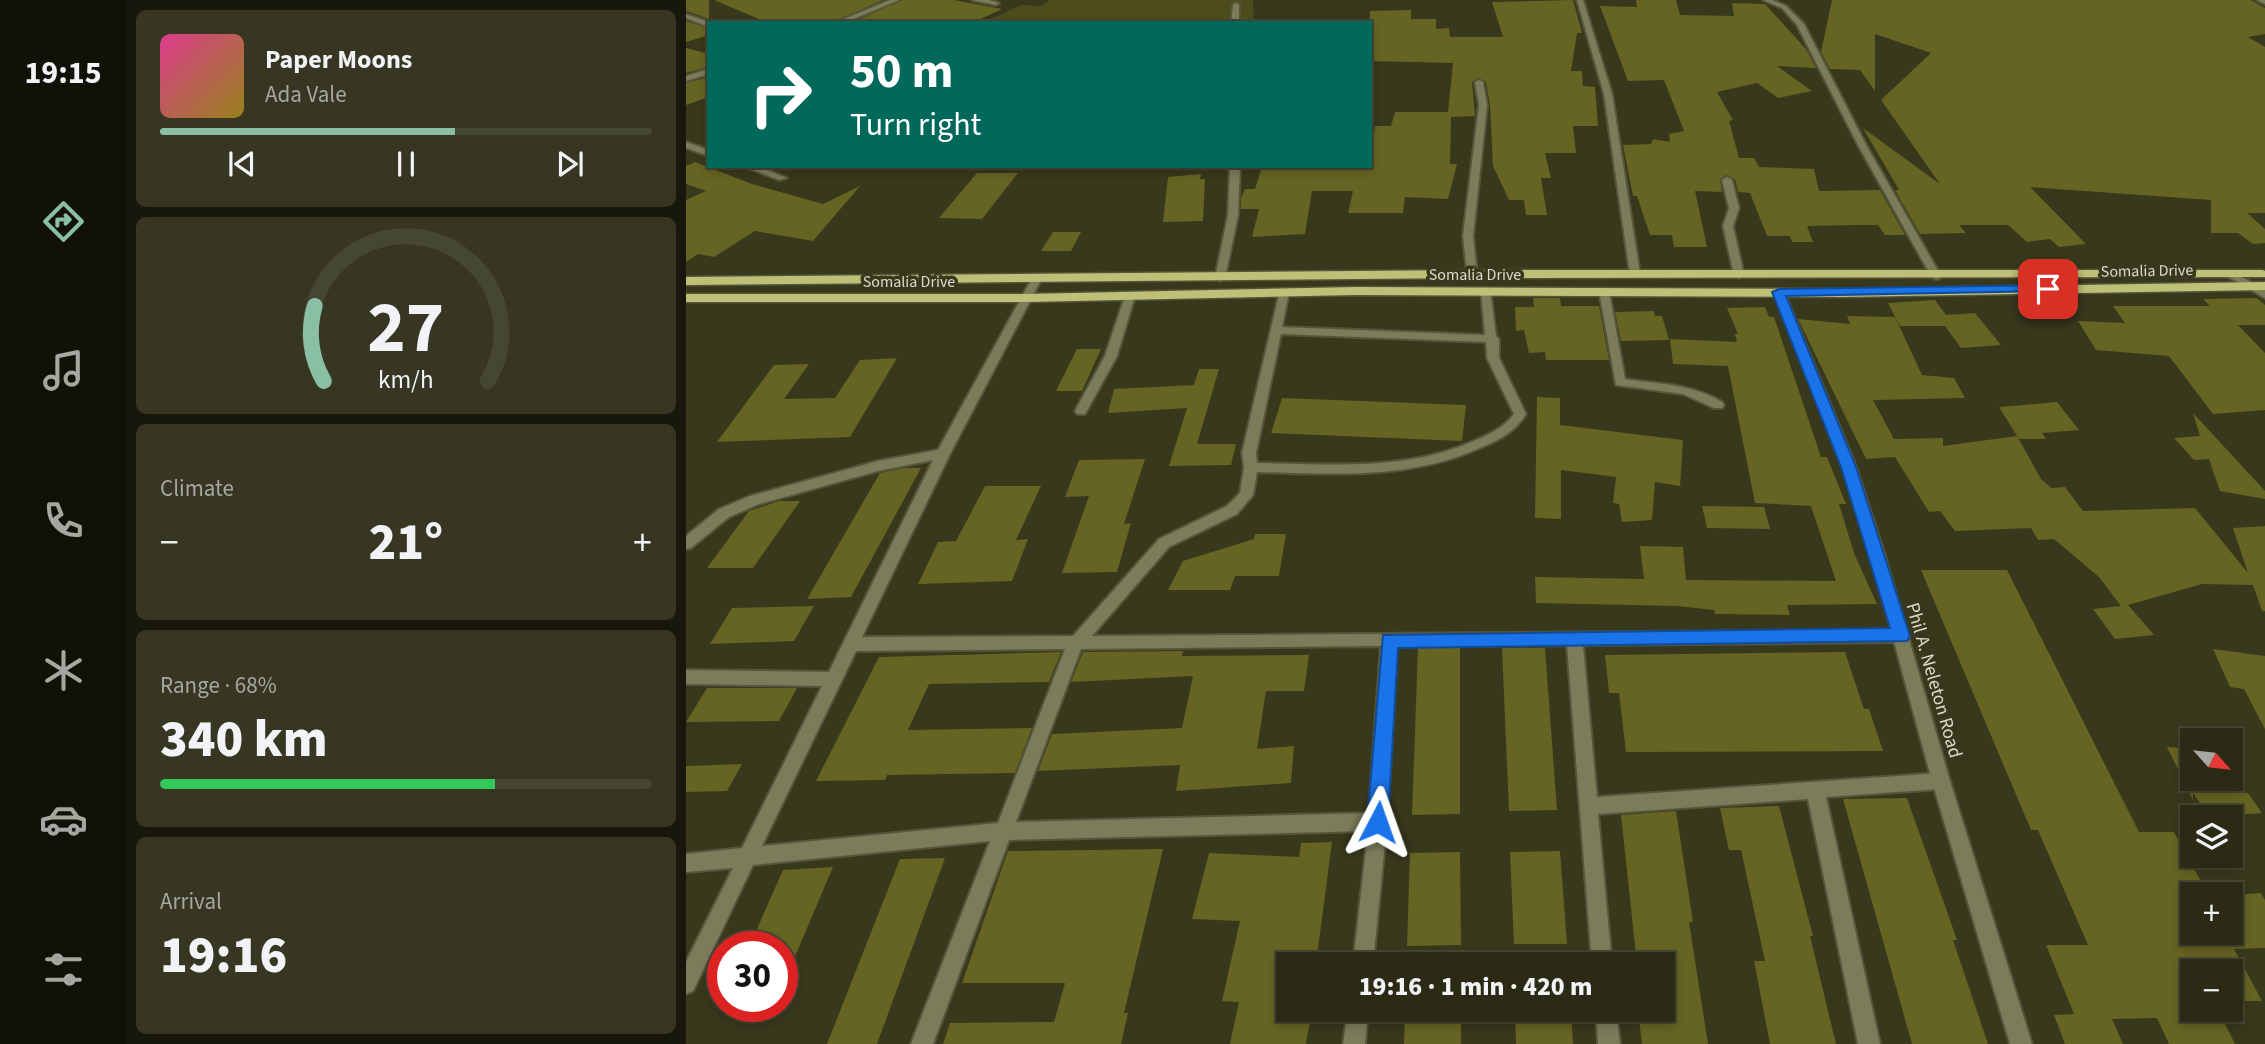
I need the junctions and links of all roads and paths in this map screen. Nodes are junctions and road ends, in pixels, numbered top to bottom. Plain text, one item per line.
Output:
1 (897, 0) edge
2 (975, 0) edge
3 (1580, 0) edge
4 (1766, 0) edge
5 (2260, 0) edge
6 (2265, 2) edge
7 (996, 3) dead end
8 (1236, 5) dead end
9 (686, 16) edge
10 (842, 21) edge
11 (1235, 21) edge
12 (707, 22) edge
13 (707, 72) edge
14 (686, 79) edge
15 (1479, 82) dead end
16 (686, 145) edge
17 (707, 152) edge
18 (753, 168) edge
19 (1235, 168) edge
20 (782, 178) dead end
21 (1727, 180) dead end
22 (1472, 274) junction
23 (1635, 274) junction
24 (2231, 274) junction
25 (2265, 274) edge
26 (1739, 275) junction
27 (1936, 275) junction
28 (1220, 278) junction
29 (1036, 280) junction
30 (686, 281) edge
31 (2258, 286) edge
32 (1604, 291) junction
33 (1284, 292) junction
34 (1486, 292) junction
35 (1779, 292) junction
36 (2265, 295) edge
37 (1130, 296) junction
38 (686, 298) edge
39 (1027, 298) junction
40 (1276, 330) junction
41 (1493, 339) junction
42 (1718, 405) dead end
43 (1081, 411) dead end
44 (943, 454) junction
45 (1251, 467) junction
46 (686, 544) edge
47 (1901, 636) junction
48 (1574, 637) junction
49 (1389, 640) junction
50 (854, 644) junction
51 (1075, 644) junction
52 (686, 677) edge
53 (833, 679) junction
54 (1941, 781) junction
55 (1816, 792) junction
56 (1588, 806) junction
57 (1378, 822) junction
58 (1003, 831) junction
59 (745, 860) junction
60 (686, 863) edge
61 (1364, 952) edge
62 (1601, 952) edge
63 (686, 984) edge
64 (1357, 1022) edge
65 (1607, 1022) edge
66 (922, 1044) edge
67 (1354, 1044) edge
68 (1609, 1044) edge
69 (1868, 1044) edge
70 (2021, 1044) edge

1 - 10 street
2 - 7 street
3 - 23 street
4 - 27 street
5 - 6 street
8 - 11 street
9 - 12 street
13 - 14 street
15 - 22 street
16 - 17 street
18 - 20 street
19 - 28 street
21 - 26 street
22 - 23 main road, Somalia Drive
22 - 28 main road, Somalia Drive
23 - 26 main road, Somalia Drive
24 - 25 main road, Somalia Drive
24 - 27 main road, Somalia Drive
24 - 31 street
26 - 27 main road, Somalia Drive
28 - 29 main road, Somalia Drive
29 - 30 main road, Somalia Drive
29 - 39 street
31 - 35 main road, Somalia Drive
31 - 36 street
32 - 34 main road, Somalia Drive
32 - 35 main road, Somalia Drive
32 - 42 street
33 - 34 main road, Somalia Drive
33 - 37 main road, Somalia Drive
33 - 40 street
34 - 41 street
35 - 47 street, Phil A. Neleton Road
37 - 39 main road, Somalia Drive
37 - 43 street
38 - 39 main road, Somalia Drive
39 - 44 street
40 - 41 street
40 - 45 street
41 - 45 street
44 - 46 street
44 - 50 street
45 - 51 street
47 - 48 street
47 - 54 street, Phil A. Neleton Road
48 - 49 street
48 - 56 street
49 - 51 street
49 - 57 street
50 - 51 street
50 - 53 street
51 - 58 street
52 - 53 street
53 - 59 street
54 - 55 street
54 - 70 street, Phil A. Neleton Road
55 - 56 street
55 - 69 street
56 - 62 street
57 - 58 street
57 - 61 street
58 - 59 street
58 - 66 street
59 - 60 street
59 - 63 street
64 - 67 street
65 - 68 street

